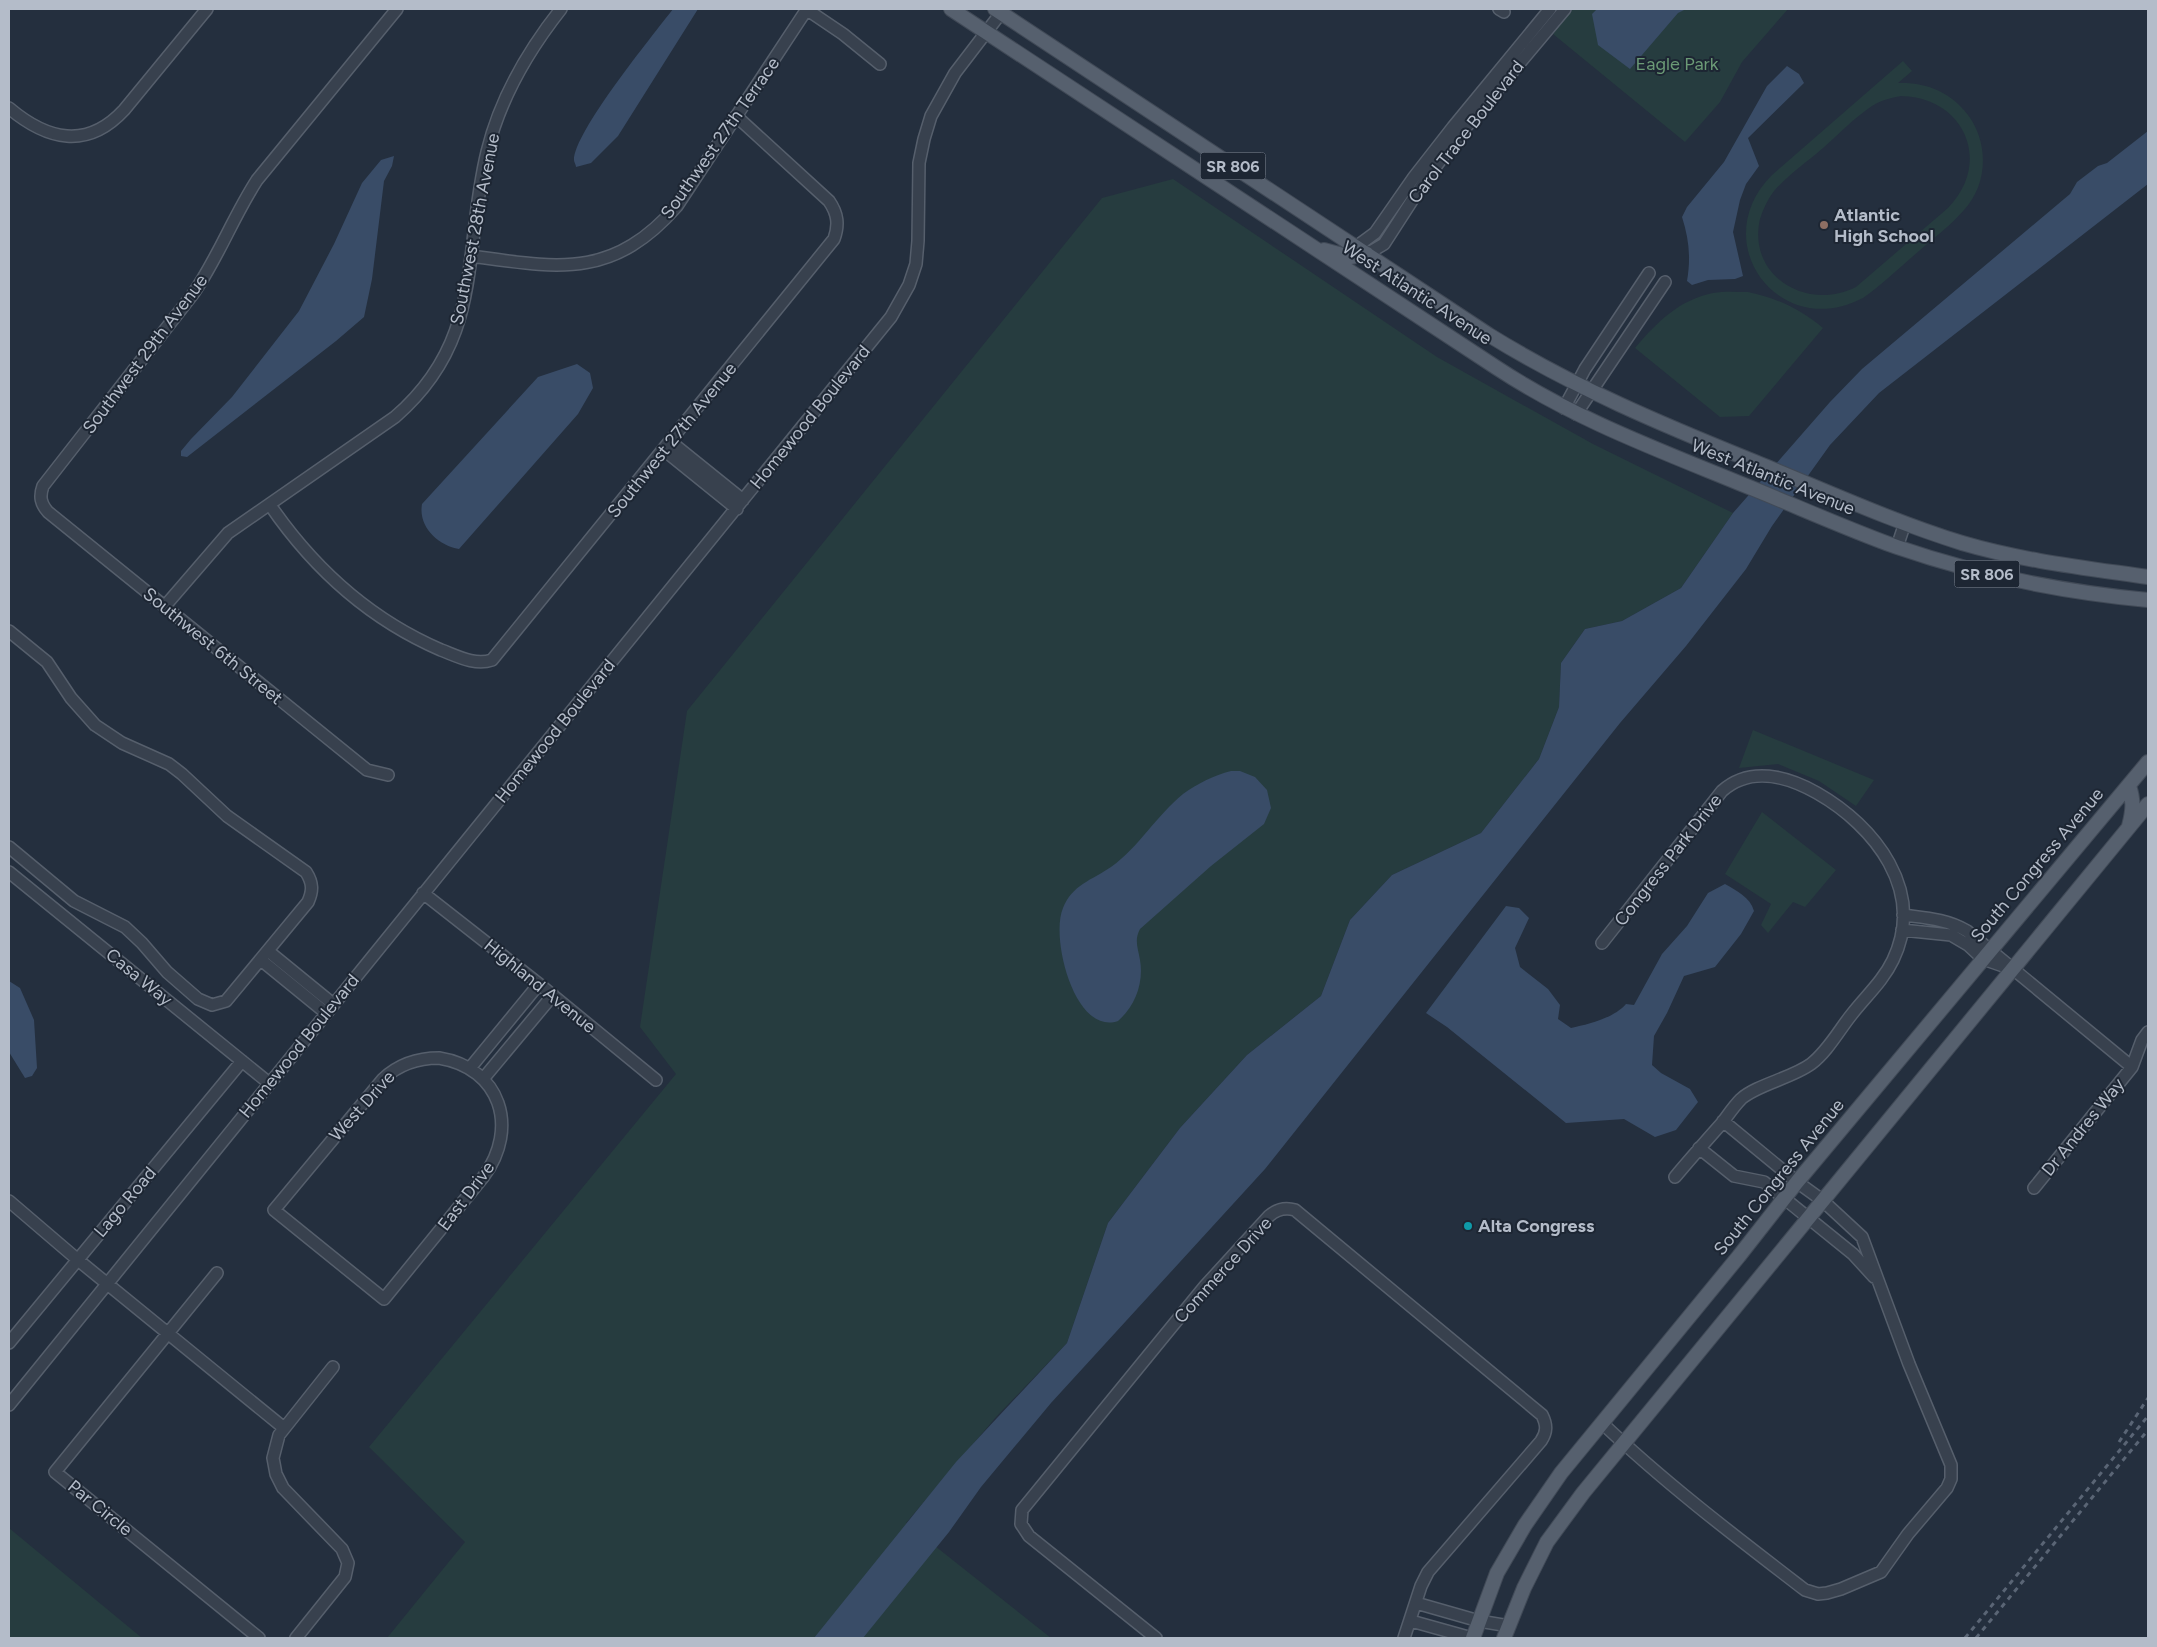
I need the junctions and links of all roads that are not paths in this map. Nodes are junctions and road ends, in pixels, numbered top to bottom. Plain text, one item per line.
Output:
1 (207, 9) edge
2 (397, 9) edge
3 (560, 9) edge
4 (807, 9) edge
5 (951, 9) edge
6 (1550, 9) edge
7 (1564, 9) edge
8 (1003, 10) edge
9 (988, 33) junction
10 (880, 64) dead end
11 (9, 108) edge
12 (736, 116) junction
13 (1314, 248) junction
14 (1361, 250) junction
15 (471, 256) junction
16 (1649, 273) dead end
17 (1665, 282) dead end
18 (1577, 384) junction
19 (1590, 391) junction
20 (1570, 411) junction
21 (667, 446) junction
22 (740, 504) junction
23 (270, 505) junction
24 (44, 507) joint
25 (1905, 523) junction
26 (1897, 547) junction
27 (2148, 577) edge
28 (2148, 600) edge
29 (165, 606) junction
30 (9, 631) edge
31 (2148, 762) edge
32 (388, 775) dead end
33 (2128, 786) junction
34 (2148, 804) edge
35 (2129, 826) junction
36 (9, 848) edge
37 (9, 872) edge
38 (423, 893) junction
39 (1903, 915) junction
40 (1902, 930) junction
41 (1602, 943) dead end
42 (1987, 954) junction
43 (265, 956) junction
44 (2013, 969) junction
45 (539, 984) junction
46 (553, 995) junction
47 (330, 1008) junction
48 (2148, 1032) edge
49 (242, 1061) junction
50 (2132, 1067) junction
51 (476, 1074) junction
52 (656, 1080) dead end
53 (269, 1083) junction
54 (1723, 1121) junction
55 (1700, 1148) junction
56 (1675, 1177) dead end
57 (1797, 1182) junction
58 (2034, 1188) dead end
59 (1784, 1199) junction
60 (1822, 1200) junction
61 (9, 1201) edge
62 (1808, 1217) junction
63 (78, 1260) junction
64 (217, 1273) dead end
65 (1877, 1280) junction
66 (107, 1283) junction
67 (384, 1299) joint
68 (168, 1334) junction
69 (9, 1344) edge
70 (333, 1368) dead end
71 (9, 1405) edge
72 (1602, 1422) junction
73 (284, 1428) junction
74 (1623, 1443) junction
75 (1416, 1603) junction
76 (1411, 1621) junction
77 (1479, 1621) junction
78 (1507, 1632) edge
79 (259, 1638) edge
80 (296, 1638) edge
81 (1156, 1638) edge
82 (1404, 1638) edge
83 (1472, 1638) edge

1 - 11 street
2 - 24 street, Southwest 29th Avenue
3 - 15 street, Southwest 28th Avenue
4 - 10 street
4 - 12 street, Southwest 27th Terrace
5 - 9 main road, West Atlantic Avenue / SR 806
6 - 14 street, Carol Trace Boulevard
7 - 14 street, Carol Trace Boulevard
8 - 9 street, Homewood Boulevard
8 - 14 main road, West Atlantic Avenue / SR 806
9 - 13 main road, West Atlantic Avenue / SR 806
9 - 22 street, Homewood Boulevard
12 - 15 street, Southwest 27th Terrace
12 - 21 street, Southwest 27th Avenue
13 - 14 main road
13 - 20 main road, West Atlantic Avenue / SR 806
14 - 18 main road, West Atlantic Avenue / SR 806
15 - 23 street, Southwest 28th Avenue
16 - 18 street
17 - 19 street
18 - 19 main road, West Atlantic Avenue / SR 806
18 - 20 street
19 - 20 street
19 - 25 main road, West Atlantic Avenue / SR 806
20 - 26 main road, West Atlantic Avenue / SR 806
21 - 22 street
21 - 23 street, Southwest 27th Avenue
22 - 38 street, Homewood Boulevard
23 - 29 street, Southwest 28th Avenue
24 - 29 street, Southwest 6th Street
25 - 26 street
25 - 27 main road, West Atlantic Avenue / SR 806
26 - 28 main road, West Atlantic Avenue / SR 806
29 - 32 street, Southwest 6th Street
30 - 43 street
31 - 33 main road, South Congress Avenue
33 - 35 main road
33 - 42 main road, South Congress Avenue
34 - 35 main road
35 - 44 main road
36 - 43 street
37 - 49 street, Casa Way
38 - 45 street, Highland Avenue
38 - 47 street, Homewood Boulevard
39 - 40 street, Congress Park Drive
39 - 41 street, Congress Park Drive
39 - 42 street
40 - 42 street
40 - 54 street, Congress Park Drive
42 - 44 street
42 - 57 main road, South Congress Avenue
43 - 47 street
44 - 50 street
44 - 60 main road
45 - 46 street, Highland Avenue
45 - 51 street
46 - 51 street
46 - 52 street, Highland Avenue
47 - 53 street, Homewood Boulevard
48 - 50 street, Dr Andres Way
49 - 53 street, Casa Way
49 - 63 street, Lago Road
50 - 58 street, Dr Andres Way
51 - 67 street, East Drive
51 - 67 street, West Drive
53 - 66 street, Homewood Boulevard
54 - 55 street, Congress Park Drive
54 - 57 street
55 - 56 street, Congress Park Drive
55 - 59 street
57 - 59 main road, South Congress Avenue
57 - 60 street
59 - 62 street
59 - 72 main road, South Congress Avenue
60 - 62 main road
60 - 65 street
61 - 63 street
62 - 65 street
62 - 74 main road
63 - 66 street
63 - 69 street, Lago Road
64 - 68 street
65 - 74 street
66 - 68 street
66 - 71 street, Homewood Boulevard
68 - 73 street
68 - 79 street, Par Circle
70 - 73 street
72 - 74 street
72 - 77 main road, South Congress Avenue
73 - 80 street
74 - 78 main road
75 - 76 street, Commerce Drive
75 - 77 street
75 - 81 street, Commerce Drive
76 - 82 street, Commerce Drive
76 - 83 street
77 - 78 street
77 - 83 main road, South Congress Avenue

